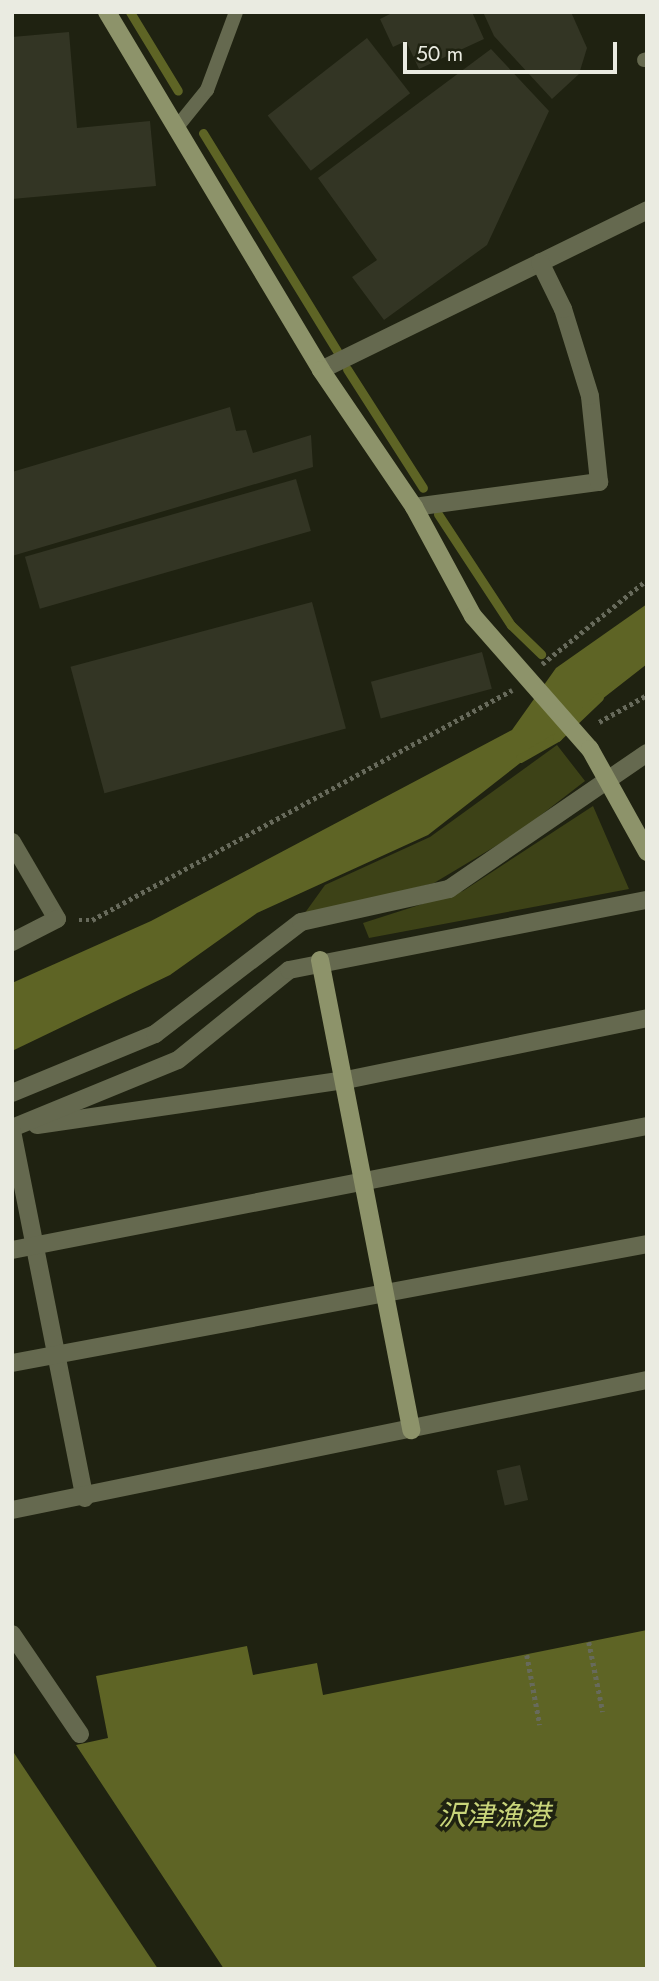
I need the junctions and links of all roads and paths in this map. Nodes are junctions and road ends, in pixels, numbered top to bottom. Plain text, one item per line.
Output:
1 (107, 12) edge
2 (236, 12) edge
3 (177, 127) junction
4 (647, 210) edge
5 (540, 262) junction
6 (321, 370) junction
7 (414, 507) junction
8 (647, 580) edge
9 (526, 677) junction
10 (647, 695) edge
11 (599, 722) dead end
12 (647, 753) edge
13 (608, 777) junction
14 (12, 842) edge
15 (647, 852) edge
16 (647, 900) edge
17 (57, 919) junction
18 (12, 943) edge
19 (320, 960) junction
20 (647, 1018) edge
21 (346, 1080) junction
22 (12, 1093) edge
23 (647, 1126) edge
24 (12, 1129) edge
25 (364, 1185) junction
26 (647, 1244) edge
27 (37, 1245) junction
28 (12, 1250) edge
29 (389, 1294) junction
30 (58, 1353) junction
31 (12, 1363) edge
32 (647, 1380) edge
33 (411, 1430) junction
34 (85, 1498) junction
35 (12, 1510) edge
36 (12, 1634) edge
37 (589, 1642) dead end
38 (527, 1655) dead end
39 (603, 1712) dead end
40 (540, 1725) dead end
41 (80, 1734) dead end

1 - 3 street
2 - 3 lane
3 - 6 street
4 - 5 street
5 - 6 street
5 - 7 street
6 - 7 street
7 - 9 street
8 - 9 path
9 - 13 street
9 - 17 path
10 - 11 path
12 - 13 street
13 - 15 street
13 - 22 street
14 - 17 street
16 - 19 street
17 - 18 street
19 - 21 street
19 - 24 street
20 - 21 street
21 - 24 street
21 - 25 street
23 - 25 street
24 - 27 street
25 - 27 street
25 - 29 street
26 - 29 street
27 - 28 street
27 - 30 street
29 - 30 street
29 - 33 street
30 - 31 street
30 - 34 street
32 - 33 street
33 - 34 street
34 - 35 street
36 - 41 street
37 - 39 path
38 - 40 path

